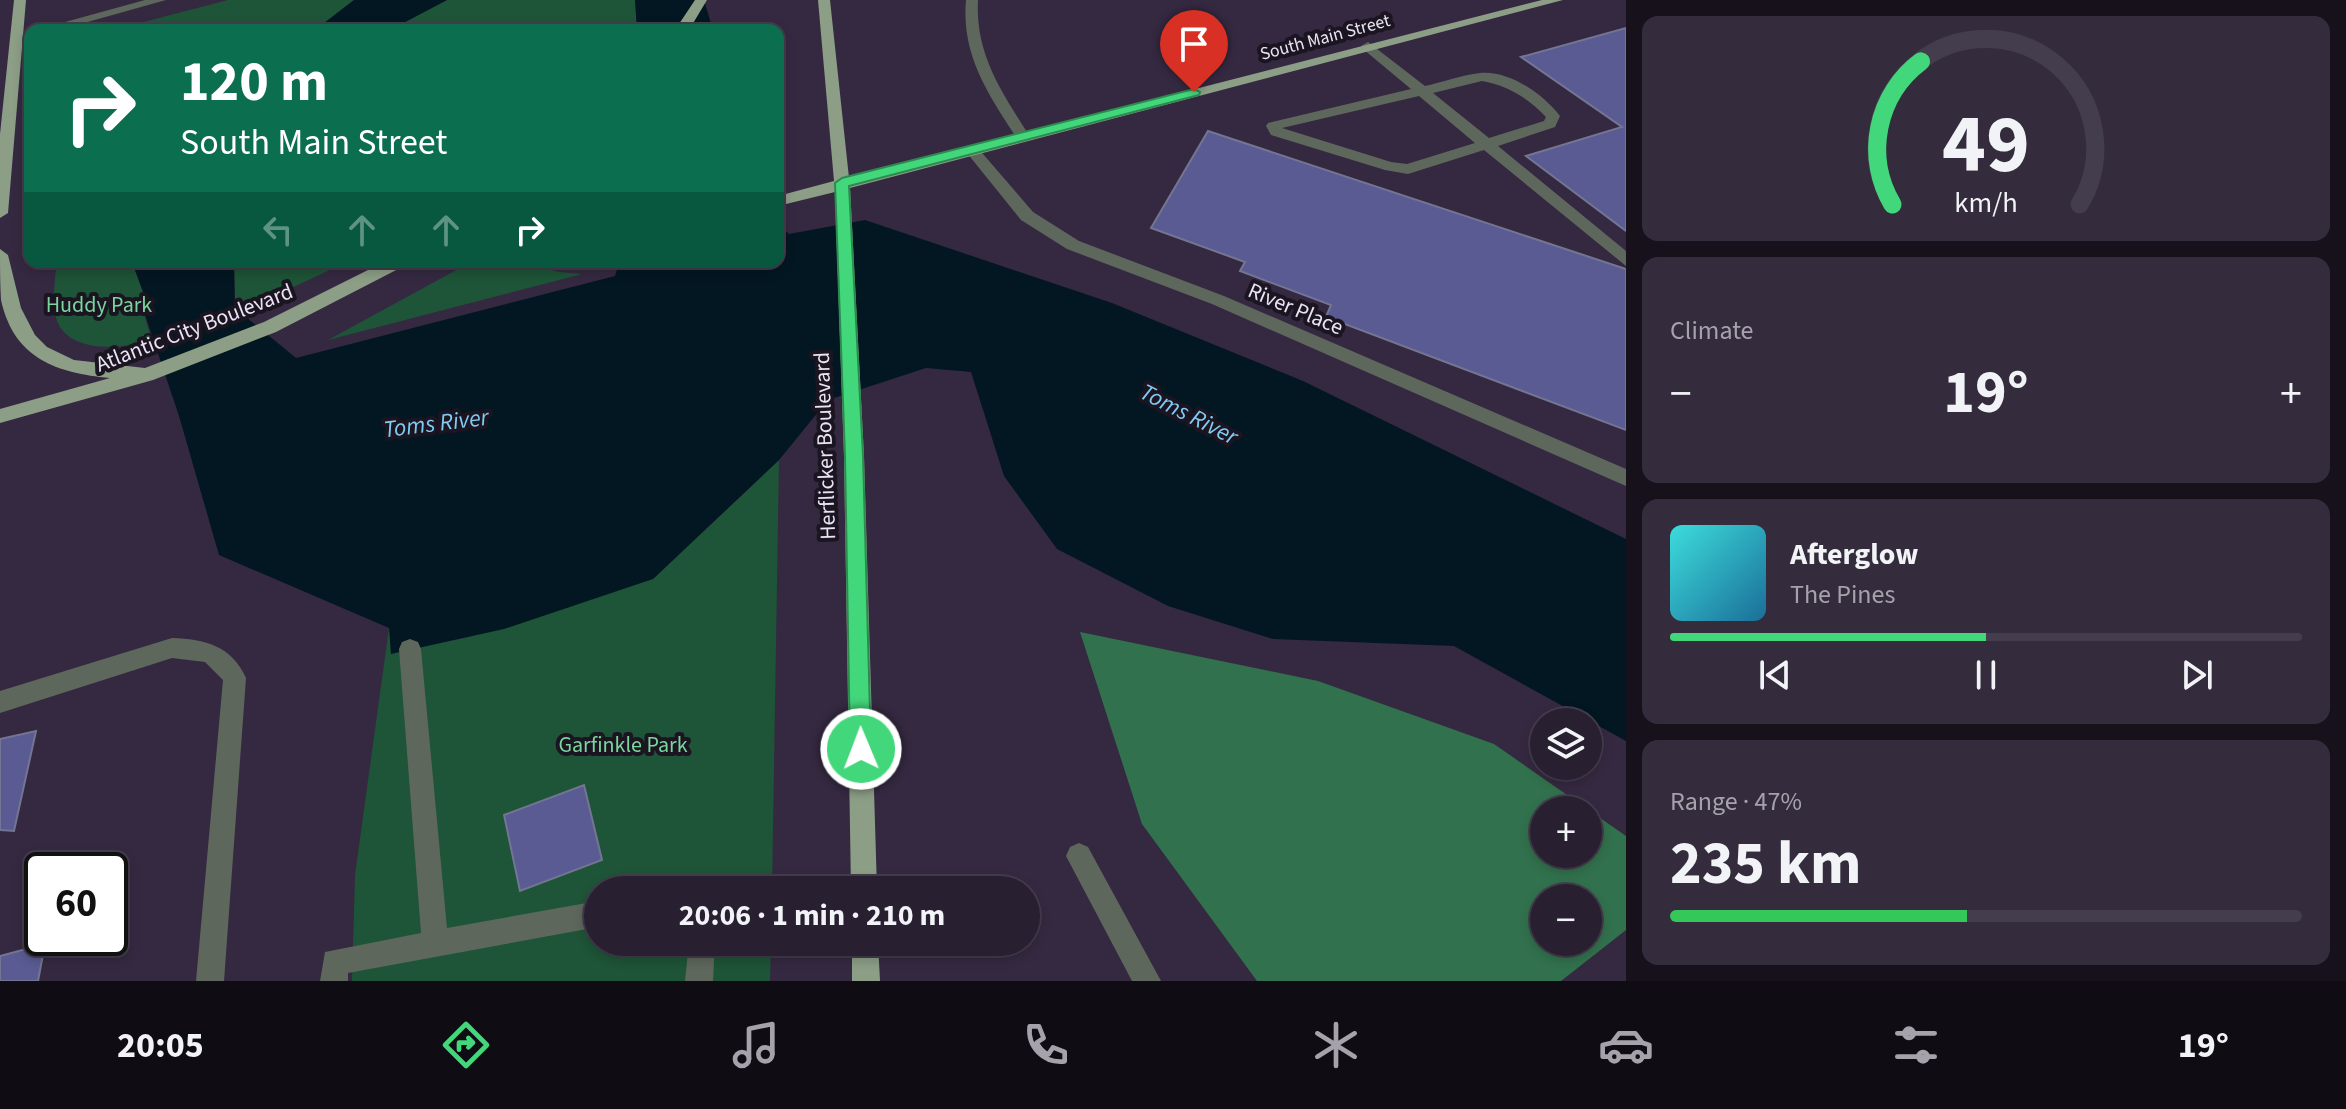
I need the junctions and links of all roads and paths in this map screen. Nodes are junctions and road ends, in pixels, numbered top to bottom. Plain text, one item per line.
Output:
1 (20, 0) edge
2 (160, 0) edge
3 (701, 0) edge
4 (824, 0) edge
5 (972, 0) edge
6 (1557, 0) edge
7 (110, 6) edge
8 (60, 24) edge
9 (686, 24) edge
10 (23, 35) edge
11 (1368, 46) junction
12 (1422, 91) junction
13 (1023, 137) junction
14 (1487, 144) junction
15 (4, 148) edge
16 (972, 150) junction
17 (842, 183) junction
18 (784, 199) edge
19 (0, 213) edge
20 (0, 255) edge
21 (1626, 260) edge
22 (386, 268) edge
23 (147, 375) junction
24 (0, 416) edge
25 (1626, 478) edge
26 (410, 649) dead end
27 (0, 702) edge
28 (1079, 856) dead end
29 (864, 876) edge
30 (584, 917) edge
31 (435, 944) junction
32 (701, 956) edge
33 (865, 956) edge
34 (210, 981) edge
35 (334, 981) edge
36 (699, 981) edge
37 (866, 981) edge
38 (1147, 981) edge

1 - 10 main road
2 - 7 street
3 - 9 main road
4 - 17 main road, Herflicker Boulevard
5 - 13 street
6 - 11 main road, South Main Street
7 - 8 street
10 - 15 main road
11 - 12 street
11 - 13 main road, South Main Street
12 - 14 street
12 - 14 street
12 - 14 street
13 - 16 main road, South Main Street
14 - 21 street
15 - 19 main road
16 - 17 main road, South Main Street
16 - 25 street, River Place
17 - 18 main road, South Main Street
17 - 29 main road, Herflicker Boulevard
20 - 23 main road
22 - 23 main road, Atlantic City Boulevard
23 - 24 main road, Atlantic City Boulevard
26 - 31 street
27 - 34 street
28 - 38 street
30 - 31 street
31 - 35 street
32 - 36 street
33 - 37 main road

